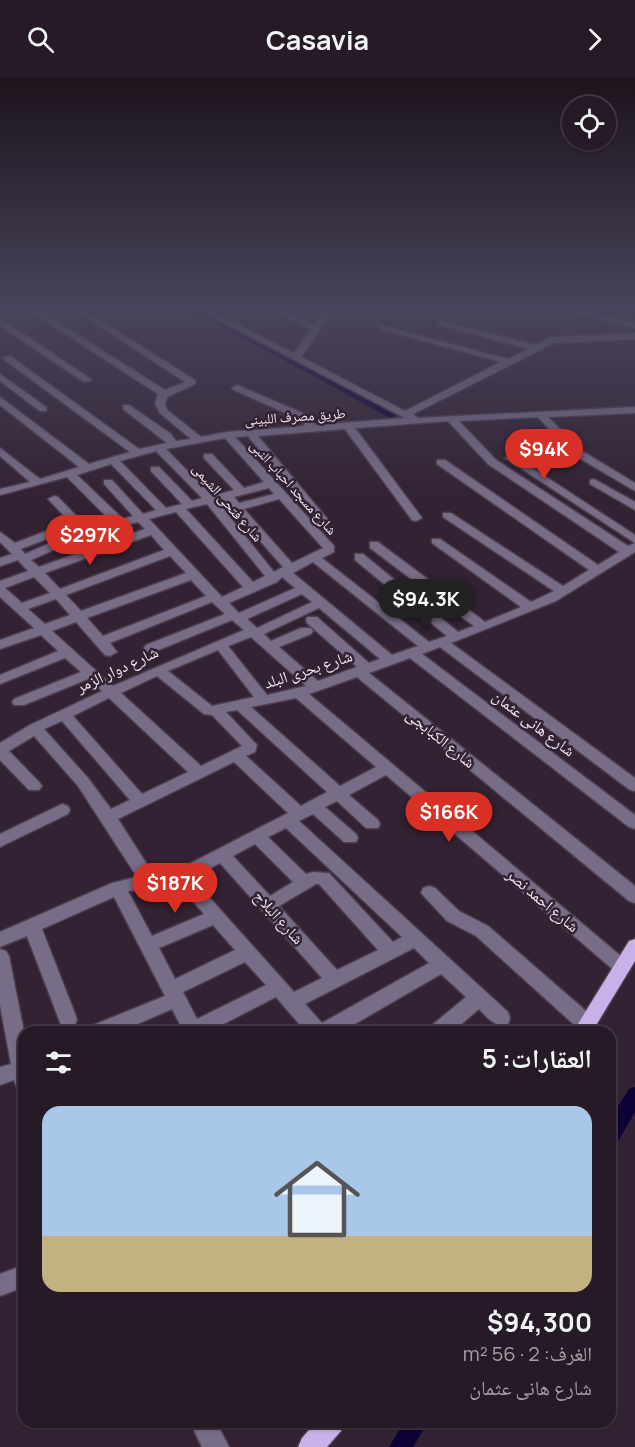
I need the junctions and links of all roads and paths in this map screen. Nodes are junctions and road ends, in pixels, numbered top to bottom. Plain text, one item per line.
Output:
1 (26, 371) edge
2 (73, 371) edge
3 (127, 371) edge
4 (175, 371) edge
5 (325, 371) edge
6 (491, 371) edge
7 (0, 377) edge
8 (87, 380) dead end
9 (237, 388) dead end
10 (164, 395) junction
11 (0, 400) edge
12 (126, 407) dead end
13 (43, 409) dead end
14 (635, 410) edge
15 (406, 414) junction
16 (540, 414) junction
17 (451, 418) junction
18 (417, 420) junction
19 (348, 426) junction
20 (312, 428) junction
21 (250, 433) junction
22 (226, 435) junction
23 (198, 439) junction
24 (173, 444) junction
25 (158, 447) junction
26 (0, 451) edge
27 (137, 452) junction
28 (208, 456) dead end
29 (510, 458) dead end
30 (113, 460) junction
31 (441, 462) dead end
32 (87, 468) junction
33 (154, 469) dead end
34 (69, 474) junction
35 (108, 482) dead end
36 (594, 482) dead end
37 (38, 483) junction
38 (271, 484) junction
39 (635, 488) edge
40 (0, 492) edge
41 (242, 492) junction
42 (281, 495) junction
43 (227, 496) junction
44 (54, 499) dead end
45 (210, 500) junction
46 (184, 507) junction
47 (237, 507) junction
48 (635, 507) edge
49 (164, 512) junction
50 (447, 515) dead end
51 (141, 518) junction
52 (416, 518) dead end
53 (77, 523) junction
54 (325, 523) dead end
55 (121, 524) junction
56 (152, 531) junction
57 (86, 532) junction
58 (0, 535) edge
59 (436, 541) dead end
60 (374, 545) dead end
61 (633, 546) edge
62 (171, 552) junction
63 (19, 554) junction
64 (359, 557) dead end
65 (315, 558) junction
66 (1, 560) edge
67 (599, 571) junction
68 (37, 572) junction
69 (283, 574) junction
70 (193, 575) junction
71 (0, 585) edge
72 (304, 588) junction
73 (252, 589) junction
74 (0, 590) edge
75 (563, 592) junction
76 (58, 594) junction
77 (217, 600) junction
78 (321, 603) junction
79 (20, 608) junction
80 (531, 608) junction
81 (78, 616) junction
82 (236, 616) junction
83 (484, 627) junction
84 (43, 629) junction
85 (254, 632) junction
86 (456, 637) junction
87 (2, 642) edge
88 (441, 642) junction
89 (220, 644) junction
90 (270, 646) junction
91 (427, 647) junction
92 (151, 648) dead end
93 (67, 652) junction
94 (411, 652) junction
95 (389, 660) junction
96 (362, 669) junction
97 (158, 670) junction
98 (90, 673) junction
99 (0, 680) edge
100 (316, 687) junction
101 (111, 693) junction
102 (299, 693) junction
103 (264, 701) junction
104 (19, 702) dead end
105 (241, 706) junction
106 (216, 711) junction
107 (64, 714) junction
108 (35, 728) junction
109 (0, 750) edge
110 (235, 754) junction
111 (387, 768) junction
112 (198, 772) junction
113 (34, 786) dead end
114 (635, 786) edge
115 (338, 794) junction
116 (140, 801) junction
117 (314, 806) junction
118 (62, 810) dead end
119 (108, 817) junction
120 (293, 817) junction
121 (635, 823) edge
122 (372, 824) dead end
123 (257, 836) junction
124 (350, 838) dead end
125 (0, 841) edge
126 (222, 854) junction
127 (181, 876) junction
128 (149, 882) junction
129 (305, 883) junction
130 (118, 888) junction
131 (429, 893) dead end
132 (635, 896) edge
133 (268, 905) junction
134 (216, 916) junction
135 (32, 927) junction
136 (415, 939) junction
137 (0, 940) edge
138 (148, 945) junction
139 (635, 946) edge
140 (248, 952) junction
141 (391, 952) junction
142 (0, 956) edge
143 (442, 964) junction
144 (622, 967) junction
145 (335, 980) junction
146 (279, 987) junction
147 (174, 994) junction
148 (479, 998) junction
149 (292, 1002) junction
150 (501, 1018) dead end
151 (68, 1019) dead end
152 (110, 1026) edge
153 (191, 1026) edge
154 (204, 1026) edge
155 (313, 1026) edge
156 (334, 1026) edge
157 (445, 1026) edge
158 (583, 1026) edge
159 (586, 1026) edge
160 (18, 1050) edge
161 (0, 1076) edge
162 (18, 1076) edge
163 (18, 1278) edge
164 (0, 1285) edge
165 (205, 1428) edge
166 (327, 1428) edge
167 (216, 1447) edge
168 (312, 1447) edge

1 - 27 street
2 - 8 street
3 - 10 street
4 - 10 street
5 - 15 street
6 - 15 street
7 - 13 street
9 - 20 street
10 - 23 street
11 - 32 street
12 - 24 street
14 - 16 street, طريق مصرف اللبينى
15 - 18 street
16 - 17 street, طريق مصرف اللبينى
16 - 39 street
17 - 18 street, طريق مصرف اللبينى
17 - 61 street
18 - 19 street, طريق مصرف اللبينى
19 - 20 street, طريق مصرف اللبينى
19 - 52 street
20 - 21 street, طريق مصرف اللبينى
21 - 22 street, طريق مصرف اللبينى
21 - 54 street
22 - 23 street, طريق مصرف اللبينى
22 - 38 street, شارع مسجد احباب النبى
23 - 24 street, طريق مصرف اللبينى
24 - 25 street, طريق مصرف اللبينى
25 - 27 street, طريق مصرف اللبينى
25 - 45 street, شارع فتحى الشيمى
26 - 37 street
27 - 30 street, طريق مصرف اللبينى
28 - 41 street
29 - 61 street
30 - 32 street, طريق مصرف اللبينى
30 - 49 street
31 - 67 street
32 - 34 street, طريق مصرف اللبينى
33 - 46 street
34 - 37 street, طريق مصرف اللبينى
34 - 55 street
35 - 51 street
36 - 48 street
37 - 40 street, طريق مصرف اللبينى
38 - 41 street
38 - 42 street, شارع مسجد احباب النبى
41 - 43 street
42 - 47 street
42 - 65 street, شارع مسجد احباب النبى
43 - 45 street
43 - 47 street
44 - 53 street
45 - 46 street
45 - 69 street, شارع فتحى الشيمى
46 - 49 street
46 - 73 street
47 - 69 street
49 - 51 street
50 - 75 street
51 - 55 street
51 - 56 street
53 - 57 street
53 - 63 street
55 - 57 street
56 - 62 street
56 - 68 street
57 - 63 street
58 - 63 street
59 - 80 street
60 - 83 street
61 - 67 street, شارع بحرى البلد
62 - 70 street
62 - 76 street
63 - 66 street
63 - 68 street
64 - 86 street
65 - 69 street, شارع مسجد احباب النبى
65 - 91 street
67 - 75 street, شارع بحرى البلد
68 - 71 street
68 - 76 street
69 - 72 street
69 - 73 street, شارع مسجد احباب النبى
70 - 77 street
70 - 81 street
72 - 78 street
72 - 82 street
73 - 77 street, شارع مسجد احباب النبى
74 - 79 street
75 - 80 street, شارع بحرى البلد
76 - 79 street
76 - 81 street
77 - 81 street, شارع مسجد احباب النبى
77 - 82 street
78 - 85 street, شارع دوار الزمر
78 - 95 street
79 - 84 street
80 - 83 street, شارع بحرى البلد
81 - 84 street
82 - 85 street
82 - 92 street
83 - 86 street, شارع بحرى البلد
84 - 87 street
84 - 93 street
85 - 89 street, شارع دوار الزمر
85 - 90 street
86 - 88 street, شارع بحرى البلد
88 - 91 street, شارع بحرى البلد
88 - 114 street
89 - 97 street, شارع دوار الزمر
89 - 103 street
90 - 96 street, شارع الكبابجى
90 - 100 street
91 - 94 street, شارع بحرى البلد
93 - 98 street
93 - 99 street
94 - 95 street, شارع بحرى البلد
94 - 121 street, شارع هانى عثمان
95 - 96 street, شارع بحرى البلد
96 - 100 street, شارع بحرى البلد
96 - 132 street, شارع الكبابجى
97 - 101 street, شارع دوار الزمر
97 - 106 street
98 - 101 street
98 - 104 street
100 - 102 street, شارع بحرى البلد
101 - 107 street, شارع دوار الزمر
101 - 112 street
102 - 103 street, شارع بحرى البلد
102 - 111 street, شارع احمد نصر
103 - 105 street, شارع بحرى البلد
105 - 106 street, شارع بحرى البلد
105 - 115 street
106 - 110 street
107 - 108 street, شارع دوار الزمر
107 - 116 street
108 - 109 street, شارع دوار الزمر
108 - 119 street
109 - 113 street
110 - 112 street
110 - 120 street
111 - 115 street
111 - 144 street, شارع احمد نصر
112 - 116 street
115 - 117 street
115 - 122 street
116 - 119 street
117 - 120 street
117 - 124 street
118 - 125 street
119 - 128 street
120 - 123 street
120 - 136 street
123 - 126 street
123 - 129 street
126 - 127 street
126 - 133 street, شارع البلاح
127 - 128 street
127 - 134 street
128 - 130 street
129 - 133 street
129 - 141 street
130 - 135 street
130 - 138 street
131 - 158 street
133 - 145 street, شارع البلاح
134 - 138 street
134 - 140 street
135 - 137 street
135 - 151 street
136 - 141 street
136 - 143 street
138 - 147 street
139 - 144 main road
140 - 146 street
140 - 147 street
141 - 145 street
142 - 160 street
143 - 148 street
143 - 156 street
144 - 159 main road
145 - 149 street
146 - 149 street
146 - 154 street
147 - 152 street
147 - 153 street
148 - 150 street
148 - 157 street
149 - 155 street
161 - 162 street
163 - 164 street
165 - 167 street
166 - 168 main road

